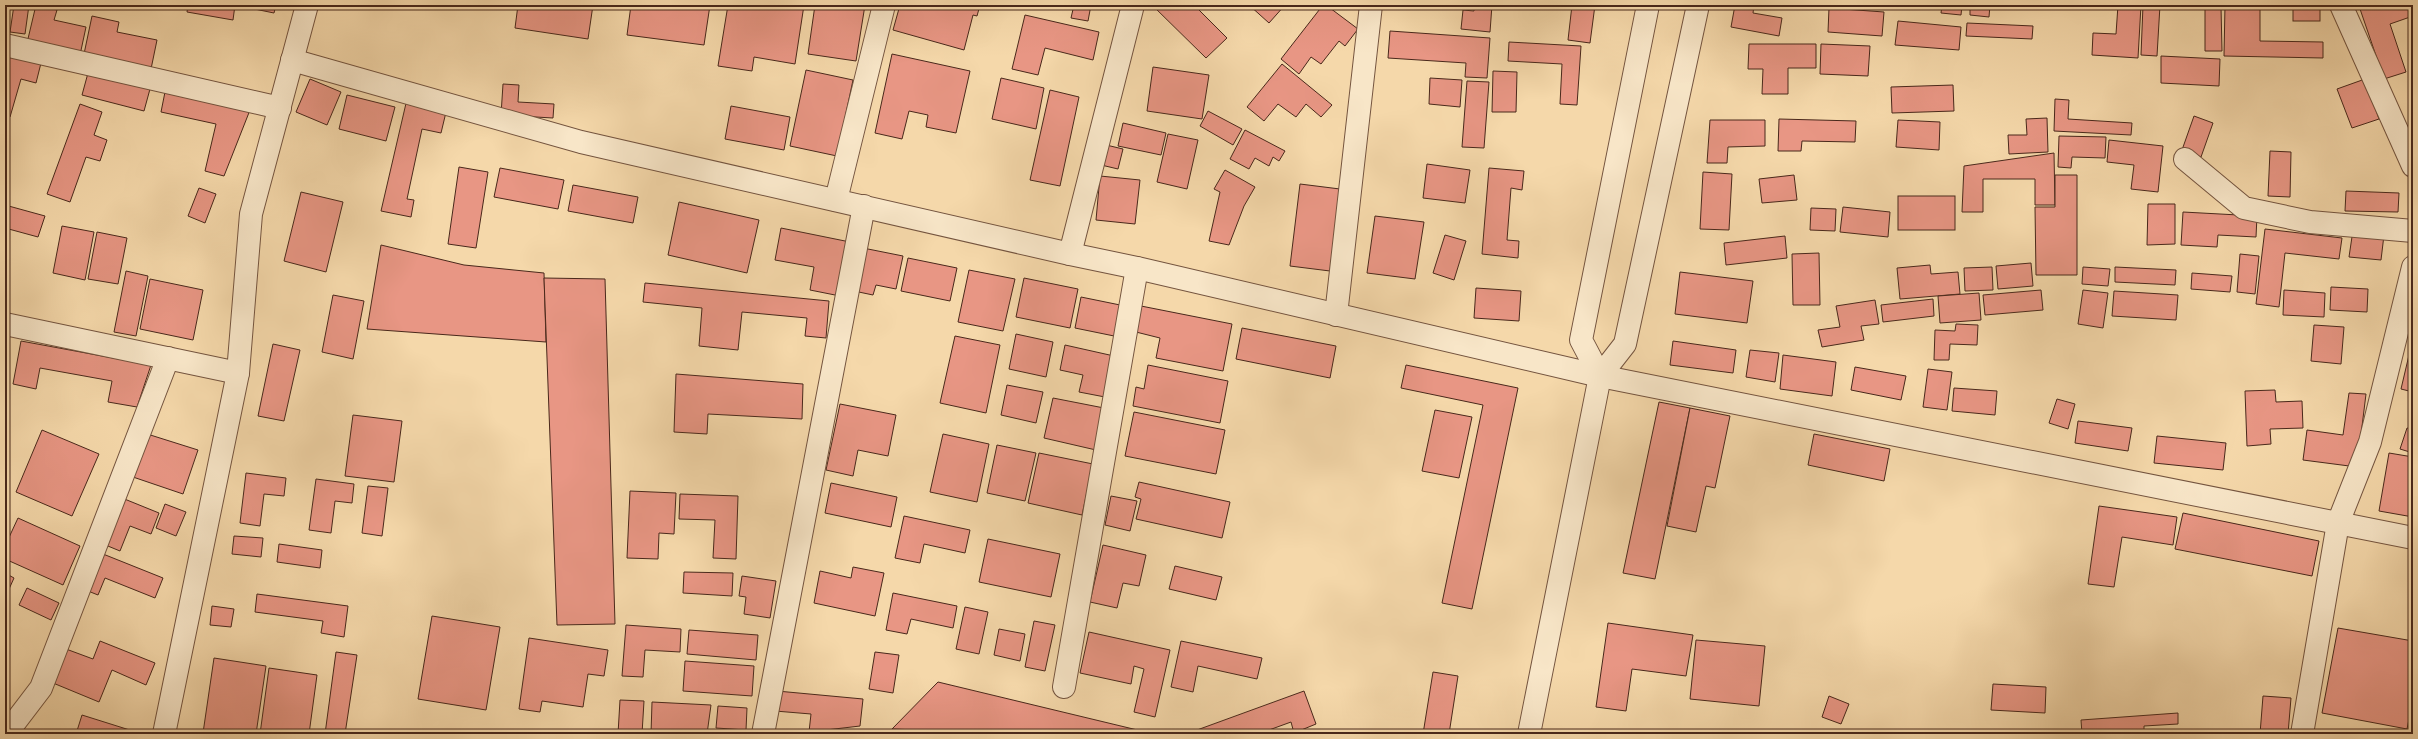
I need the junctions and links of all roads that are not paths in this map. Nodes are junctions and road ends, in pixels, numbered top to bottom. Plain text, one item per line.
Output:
1 (307, 5) edge
2 (884, 5) edge
3 (1133, 5) edge
4 (1371, 5) edge
5 (1648, 5) edge
6 (1698, 5) edge
7 (2341, 5) edge
8 (5, 45) edge
9 (292, 60) junction
10 (280, 108) junction
11 (2185, 159) dead end
12 (2413, 166) edge
13 (836, 200) junction
14 (864, 206) junction
15 (2413, 232) edge
16 (1070, 254) junction
17 (2413, 267) edge
18 (1138, 268) junction
19 (1336, 315) junction
20 (5, 324) edge
21 (168, 358) junction
22 (238, 373) junction
23 (1600, 376) junction
24 (2338, 523) junction
25 (2413, 538) edge
26 (1064, 687) dead end
27 (6, 734) edge
28 (164, 734) edge
29 (763, 734) edge
30 (1529, 734) edge
31 (2302, 734) edge

1 - 9 street
2 - 13 street
3 - 16 street
4 - 19 street
5 - 23 street
6 - 23 street
7 - 12 street
8 - 10 street
9 - 10 street
9 - 13 street
10 - 22 street
11 - 15 street
13 - 14 street
14 - 16 street
14 - 29 street
16 - 18 street
17 - 24 street
18 - 19 street
18 - 26 street
19 - 23 street
20 - 21 street
21 - 22 street
21 - 27 street
22 - 28 street
23 - 24 street
23 - 30 street
24 - 25 street
24 - 31 street

